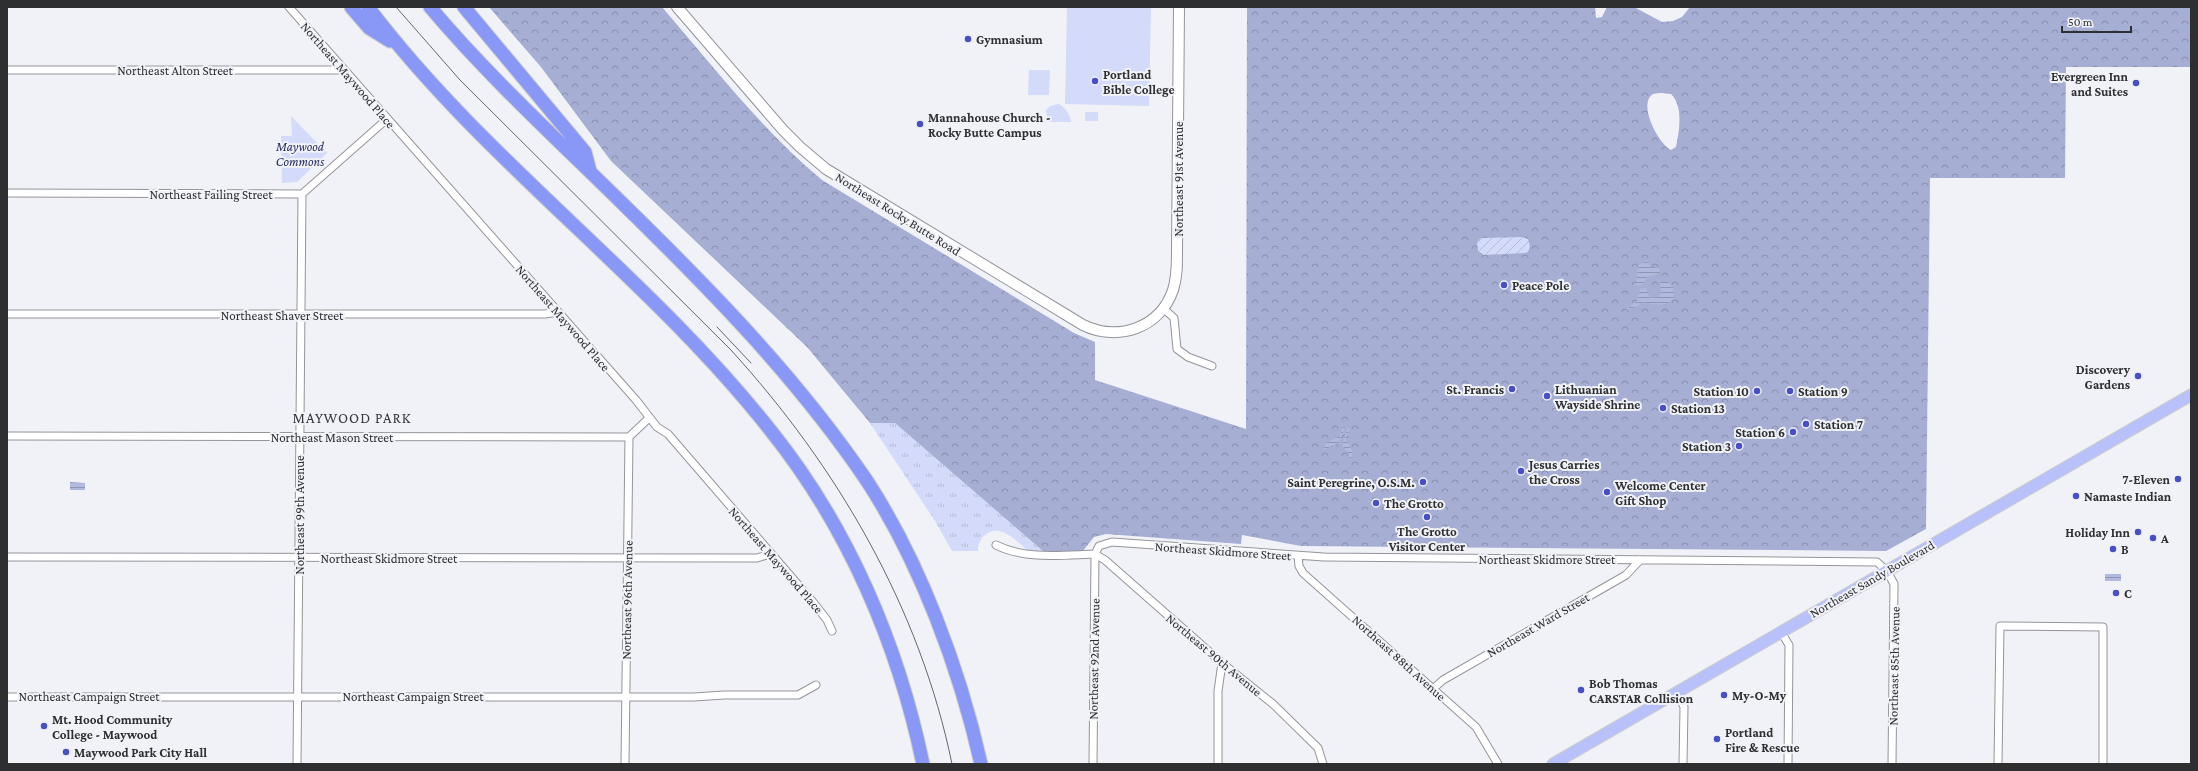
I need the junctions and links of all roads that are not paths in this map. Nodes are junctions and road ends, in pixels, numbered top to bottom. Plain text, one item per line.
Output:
1 (289, 7) edge
2 (351, 7) edge
3 (368, 7) edge
4 (430, 7) edge
5 (464, 7) edge
6 (676, 7) edge
7 (1179, 7) edge
8 (397, 46) junction
9 (7, 70) edge
10 (344, 70) junction
11 (387, 119) junction
12 (591, 173) junction
13 (7, 193) edge
14 (302, 194) junction
15 (1164, 308) junction
16 (558, 312) junction
17 (7, 314) edge
18 (301, 315) junction
19 (1212, 366) dead end
20 (2191, 395) edge
21 (648, 418) junction
22 (7, 436) edge
23 (300, 437) junction
24 (629, 437) junction
25 (996, 545) dead end
26 (770, 554) junction
27 (1095, 554) junction
28 (1298, 556) junction
29 (7, 557) edge
30 (299, 558) junction
31 (627, 558) junction
32 (1640, 560) junction
33 (1887, 571) junction
34 (832, 631) dead end
35 (1781, 632) junction
36 (1222, 663) junction
37 (816, 685) dead end
38 (1434, 688) junction
39 (1677, 692) junction
40 (298, 696) junction
41 (626, 696) junction
42 (7, 697) edge
43 (297, 764) edge
44 (625, 764) edge
45 (923, 764) edge
46 (981, 764) edge
47 (1093, 764) edge
48 (1218, 764) edge
49 (1323, 764) edge
50 (1498, 764) edge
51 (1553, 764) edge
52 (1683, 764) edge
53 (1788, 764) edge
54 (1892, 764) edge
55 (1998, 764) edge
56 (2103, 764) edge

1 - 10 street, Northeast Maywood Place
2 - 8 highway
3 - 8 highway
4 - 12 highway
5 - 12 highway
6 - 15 street, Northeast Rocky Butte Road
7 - 15 street, Northeast 91st Avenue
8 - 45 highway
9 - 10 street, Northeast Alton Street
10 - 11 street, Northeast Maywood Place
11 - 14 street
11 - 16 street, Northeast Maywood Place
12 - 46 highway
13 - 14 street, Northeast Failing Street
14 - 18 street, Northeast 99th Avenue
15 - 19 street
16 - 18 street, Northeast Shaver Street
16 - 21 street, Northeast Maywood Place
17 - 18 street, Northeast Shaver Street
18 - 23 street, Northeast 99th Avenue
20 - 33 main road, Northeast Sandy Boulevard
21 - 24 street
21 - 26 street, Northeast Maywood Place
22 - 23 street, Northeast Mason Street
23 - 24 street, Northeast Mason Street
23 - 30 street, Northeast 99th Avenue
24 - 31 street, Northeast 96th Avenue
25 - 27 street
26 - 31 street, Northeast Skidmore Street
26 - 34 street, Northeast Maywood Place
27 - 28 street, Northeast Skidmore Street
27 - 36 street, Northeast 90th Avenue
27 - 47 street, Northeast 92nd Avenue
28 - 32 street, Northeast Skidmore Street
28 - 38 street, Northeast 88th Avenue
29 - 30 street, Northeast Skidmore Street
30 - 31 street, Northeast Skidmore Street
30 - 40 street, Northeast 99th Avenue
31 - 41 street, Northeast 96th Avenue
32 - 33 street, Northeast Skidmore Street
32 - 38 street, Northeast Ward Street
33 - 35 main road, Northeast Sandy Boulevard
33 - 54 street, Northeast 85th Avenue
35 - 39 main road, Northeast Sandy Boulevard
35 - 53 street
36 - 48 street
36 - 49 street, Northeast 90th Avenue
37 - 41 street, Northeast Campaign Street
38 - 50 street, Northeast 88th Avenue
39 - 51 main road, Northeast Sandy Boulevard
39 - 52 street
40 - 41 street, Northeast Campaign Street
40 - 42 street, Northeast Campaign Street
40 - 43 street, Northeast 99th Avenue
41 - 44 street, Northeast 96th Avenue
55 - 56 street

